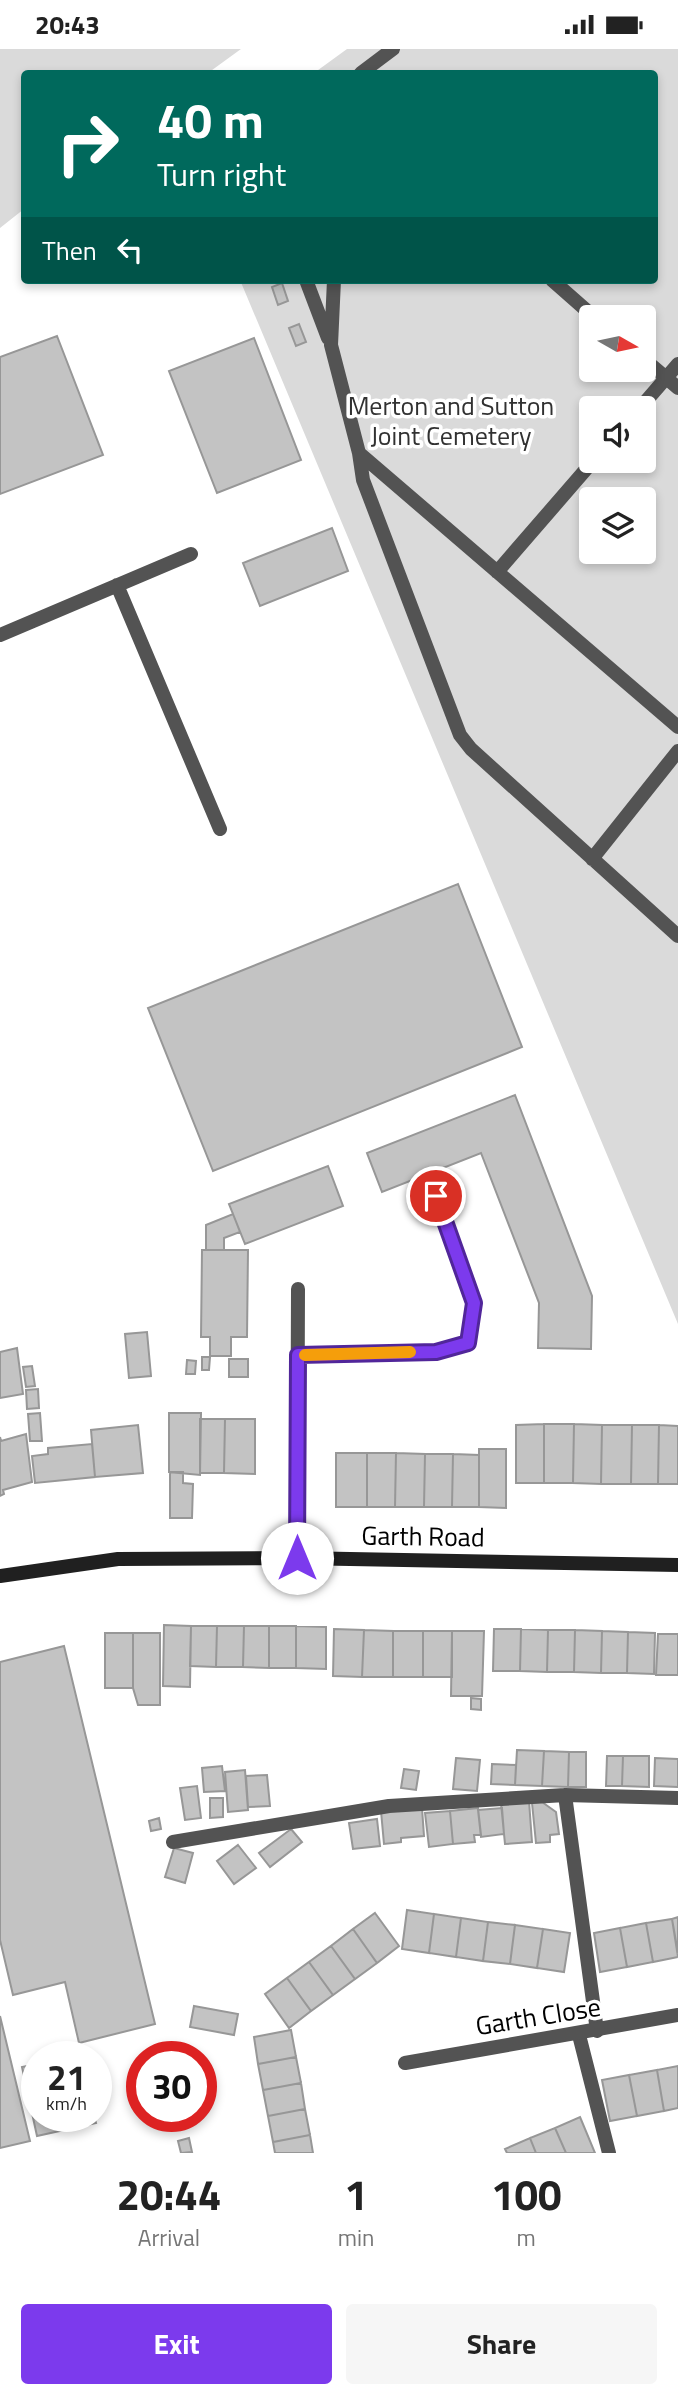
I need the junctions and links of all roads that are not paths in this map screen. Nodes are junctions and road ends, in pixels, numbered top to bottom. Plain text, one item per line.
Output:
1 (393, 49) edge
2 (365, 70) edge
3 (308, 284) edge
4 (334, 284) edge
5 (557, 284) edge
6 (580, 305) edge
7 (331, 345) junction
8 (678, 364) edge
9 (656, 369) edge
10 (666, 378) junction
11 (678, 388) edge
12 (650, 396) edge
13 (359, 453) junction
14 (583, 473) edge
15 (191, 554) dead end
16 (497, 572) junction
17 (117, 585) junction
18 (0, 635) edge
19 (678, 727) edge
20 (678, 751) edge
21 (220, 829) dead end
22 (592, 859) junction
23 (678, 936) edge
24 (436, 1196) dead end
25 (298, 1289) dead end
26 (298, 1355) junction
27 (297, 1558) junction
28 (678, 1565) edge
29 (0, 1576) edge
30 (565, 1795) junction
31 (678, 1798) edge
32 (173, 1842) dead end
33 (678, 2015) edge
34 (597, 2031) junction
35 (579, 2035) junction
36 (405, 2063) dead end
37 (609, 2153) edge

1 - 2 street
3 - 7 street
4 - 7 street
5 - 6 street
7 - 13 street
8 - 10 street
9 - 10 street
10 - 11 street
10 - 12 street
13 - 16 street
13 - 22 street
14 - 16 street
15 - 17 street
16 - 19 street
17 - 18 street
17 - 21 street
20 - 22 street
22 - 23 street
24 - 26 street
25 - 26 street
26 - 27 street
27 - 28 street, Garth Road
27 - 29 street, Garth Road
30 - 31 street
30 - 32 street
30 - 34 street
33 - 34 street, Garth Close
34 - 35 street, Garth Close
35 - 36 street, Garth Close
35 - 37 street

